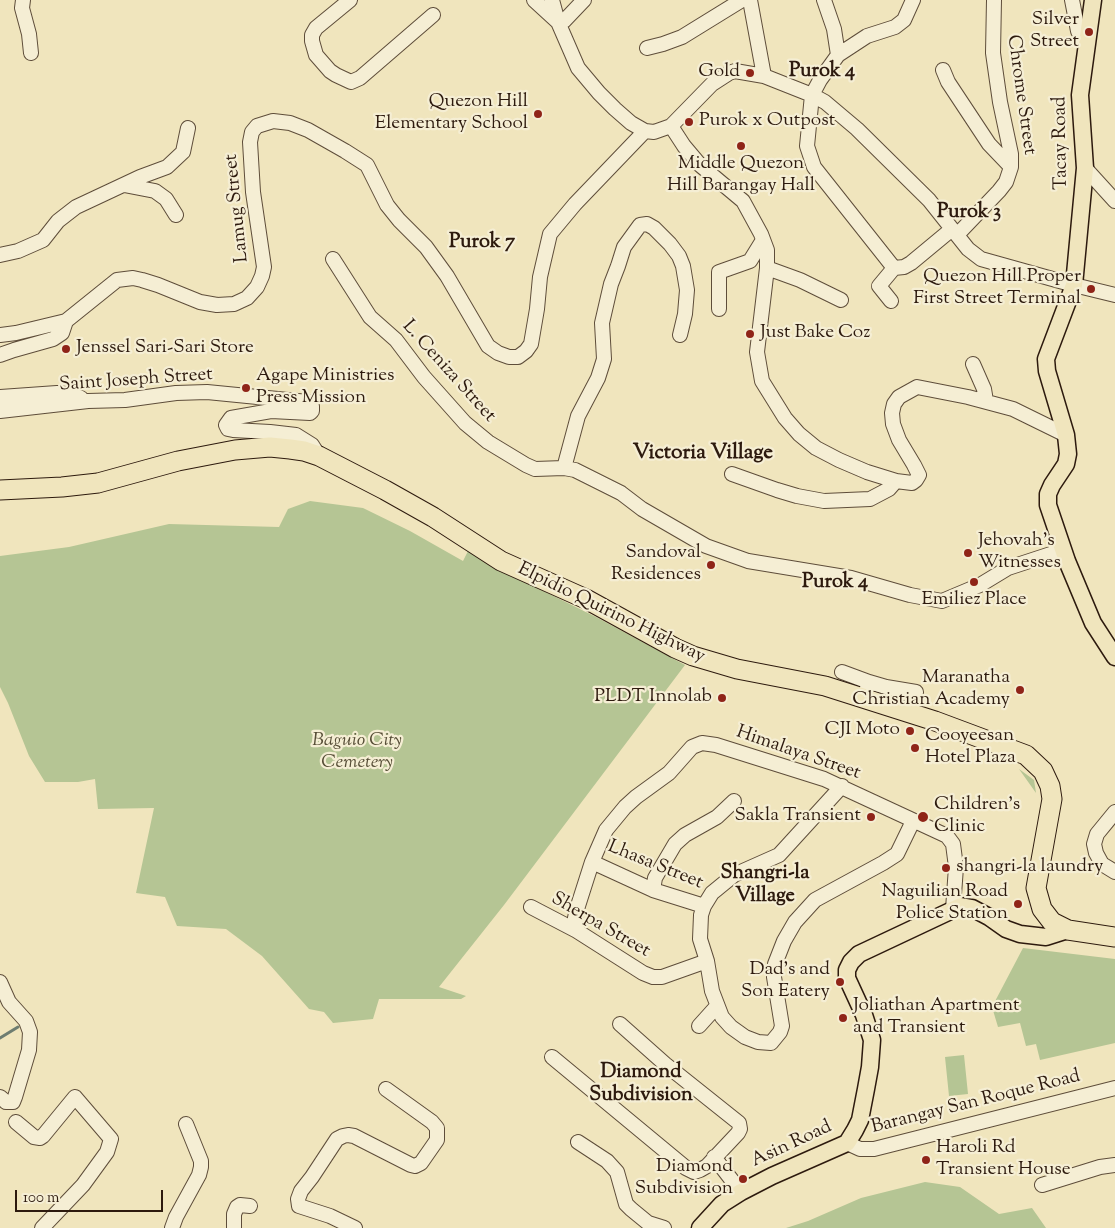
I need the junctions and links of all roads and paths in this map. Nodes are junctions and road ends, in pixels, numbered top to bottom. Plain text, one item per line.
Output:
1 (23, 0) edge
2 (350, 0) edge
3 (534, 0) edge
4 (552, 0) edge
5 (584, 0) edge
6 (742, 0) edge
7 (750, 0) edge
8 (824, 0) edge
9 (913, 0) edge
10 (994, 0) edge
11 (1072, 0) edge
12 (1093, 0) edge
13 (433, 15) dead end
14 (558, 22) junction
15 (1087, 47) junction
16 (647, 48) dead end
17 (31, 53) dead end
18 (838, 55) junction
19 (943, 70) dead end
20 (764, 76) junction
21 (812, 95) junction
22 (671, 126) junction
23 (188, 128) dead end
24 (646, 132) junction
25 (1011, 167) junction
26 (1084, 168) junction
27 (124, 185) junction
28 (1115, 201) edge
29 (176, 215) dead end
30 (954, 232) junction
31 (763, 240) junction
32 (1, 251) edge
33 (333, 259) dead end
34 (767, 268) junction
35 (894, 268) junction
36 (1074, 285) junction
37 (1115, 295) edge
38 (841, 300) dead end
39 (891, 301) dead end
40 (719, 309) dead end
41 (66, 322) junction
42 (0, 335) edge
43 (680, 335) dead end
44 (0, 355) edge
45 (973, 364) dead end
46 (0, 397) edge
47 (88, 401) junction
48 (986, 401) junction
49 (0, 411) edge
50 (1066, 435) junction
51 (319, 456) junction
52 (564, 468) junction
53 (732, 474) dead end
54 (896, 481) junction
55 (0, 490) edge
56 (1063, 550) junction
57 (1115, 657) edge
58 (842, 672) dead end
59 (866, 690) junction
60 (916, 692) dead end
61 (842, 786) junction
62 (734, 801) dead end
63 (1115, 812) edge
64 (913, 821) junction
65 (592, 862) junction
66 (1115, 872) edge
67 (653, 890) junction
68 (704, 906) junction
69 (532, 908) dead end
70 (953, 909) junction
71 (1068, 930) junction
72 (577, 931) junction
73 (1115, 937) edge
74 (708, 961) junction
75 (0, 982) edge
76 (717, 1006) junction
77 (620, 1024) dead end
78 (699, 1026) dead end
79 (552, 1057) dead end
80 (1115, 1088) edge
81 (386, 1089) dead end
82 (0, 1098) edge
83 (16, 1122) dead end
84 (186, 1124) dead end
85 (578, 1142) dead end
86 (847, 1143) junction
87 (714, 1157) junction
88 (1115, 1165) edge
89 (1042, 1185) dead end
90 (741, 1192) junction
91 (250, 1206) dead end
92 (43, 1227) edge
93 (172, 1228) edge
94 (234, 1228) edge
95 (355, 1228) edge
96 (664, 1228) edge
97 (700, 1228) edge

1 - 17 street
2 - 13 street
3 - 14 street
4 - 14 street
5 - 14 street
6 - 16 street
7 - 20 street
8 - 18 street
9 - 18 street
10 - 25 street, Chrome Street
11 - 15 street
12 - 15 main road, Tacay Road
14 - 24 street
15 - 26 main road, Tacay Road
18 - 21 street
19 - 25 street
20 - 21 street
20 - 22 street
21 - 30 street
21 - 35 street
22 - 24 street
22 - 31 street
23 - 27 street
24 - 41 street, Lamug Street
25 - 30 street, Chrome Street
26 - 28 street
26 - 36 main road, Tacay Road
27 - 29 street
27 - 32 street
30 - 35 street, Chrome Street
30 - 36 street
31 - 34 street
31 - 40 street
33 - 52 street, L. Ceniza Street
34 - 38 street
34 - 54 street
35 - 39 street
36 - 37 street
36 - 50 main road, Tacay Road
41 - 42 street, Lamug Street
41 - 44 street
43 - 52 street
45 - 48 street
46 - 47 street
47 - 49 street, Saint Joseph Street
47 - 51 street, Saint Joseph Street
48 - 50 street
48 - 54 street
50 - 56 main road, Tacay Road
51 - 55 highway, Elpidio Quirino Highway
51 - 59 highway, Elpidio Quirino Highway
52 - 56 street
53 - 54 street
56 - 57 main road, Tacay Road
58 - 59 street
59 - 60 street
59 - 71 highway, Elpidio Quirino Highway
61 - 64 street, Himalaya Street
61 - 65 street, Himalaya Street
61 - 68 street
62 - 67 street
63 - 66 street
64 - 70 street, Himalaya Street
64 - 76 street
65 - 67 street, Lhasa Street
65 - 72 street
67 - 68 street, Lhasa Street
68 - 74 street
69 - 72 street, Sherpa Street
70 - 71 main road, Asin Road
70 - 86 main road, Asin Road
71 - 73 highway, Elpidio Quirino Highway
72 - 74 street, Sherpa Street
74 - 76 street
75 - 82 street
76 - 78 street
77 - 87 street
79 - 87 street
80 - 86 street, Barangay San Roque Road
81 - 95 street
83 - 92 street
84 - 93 street
85 - 96 street
86 - 90 main road, Asin Road
87 - 90 street
88 - 89 street
90 - 97 main road, Asin Road
91 - 94 street

